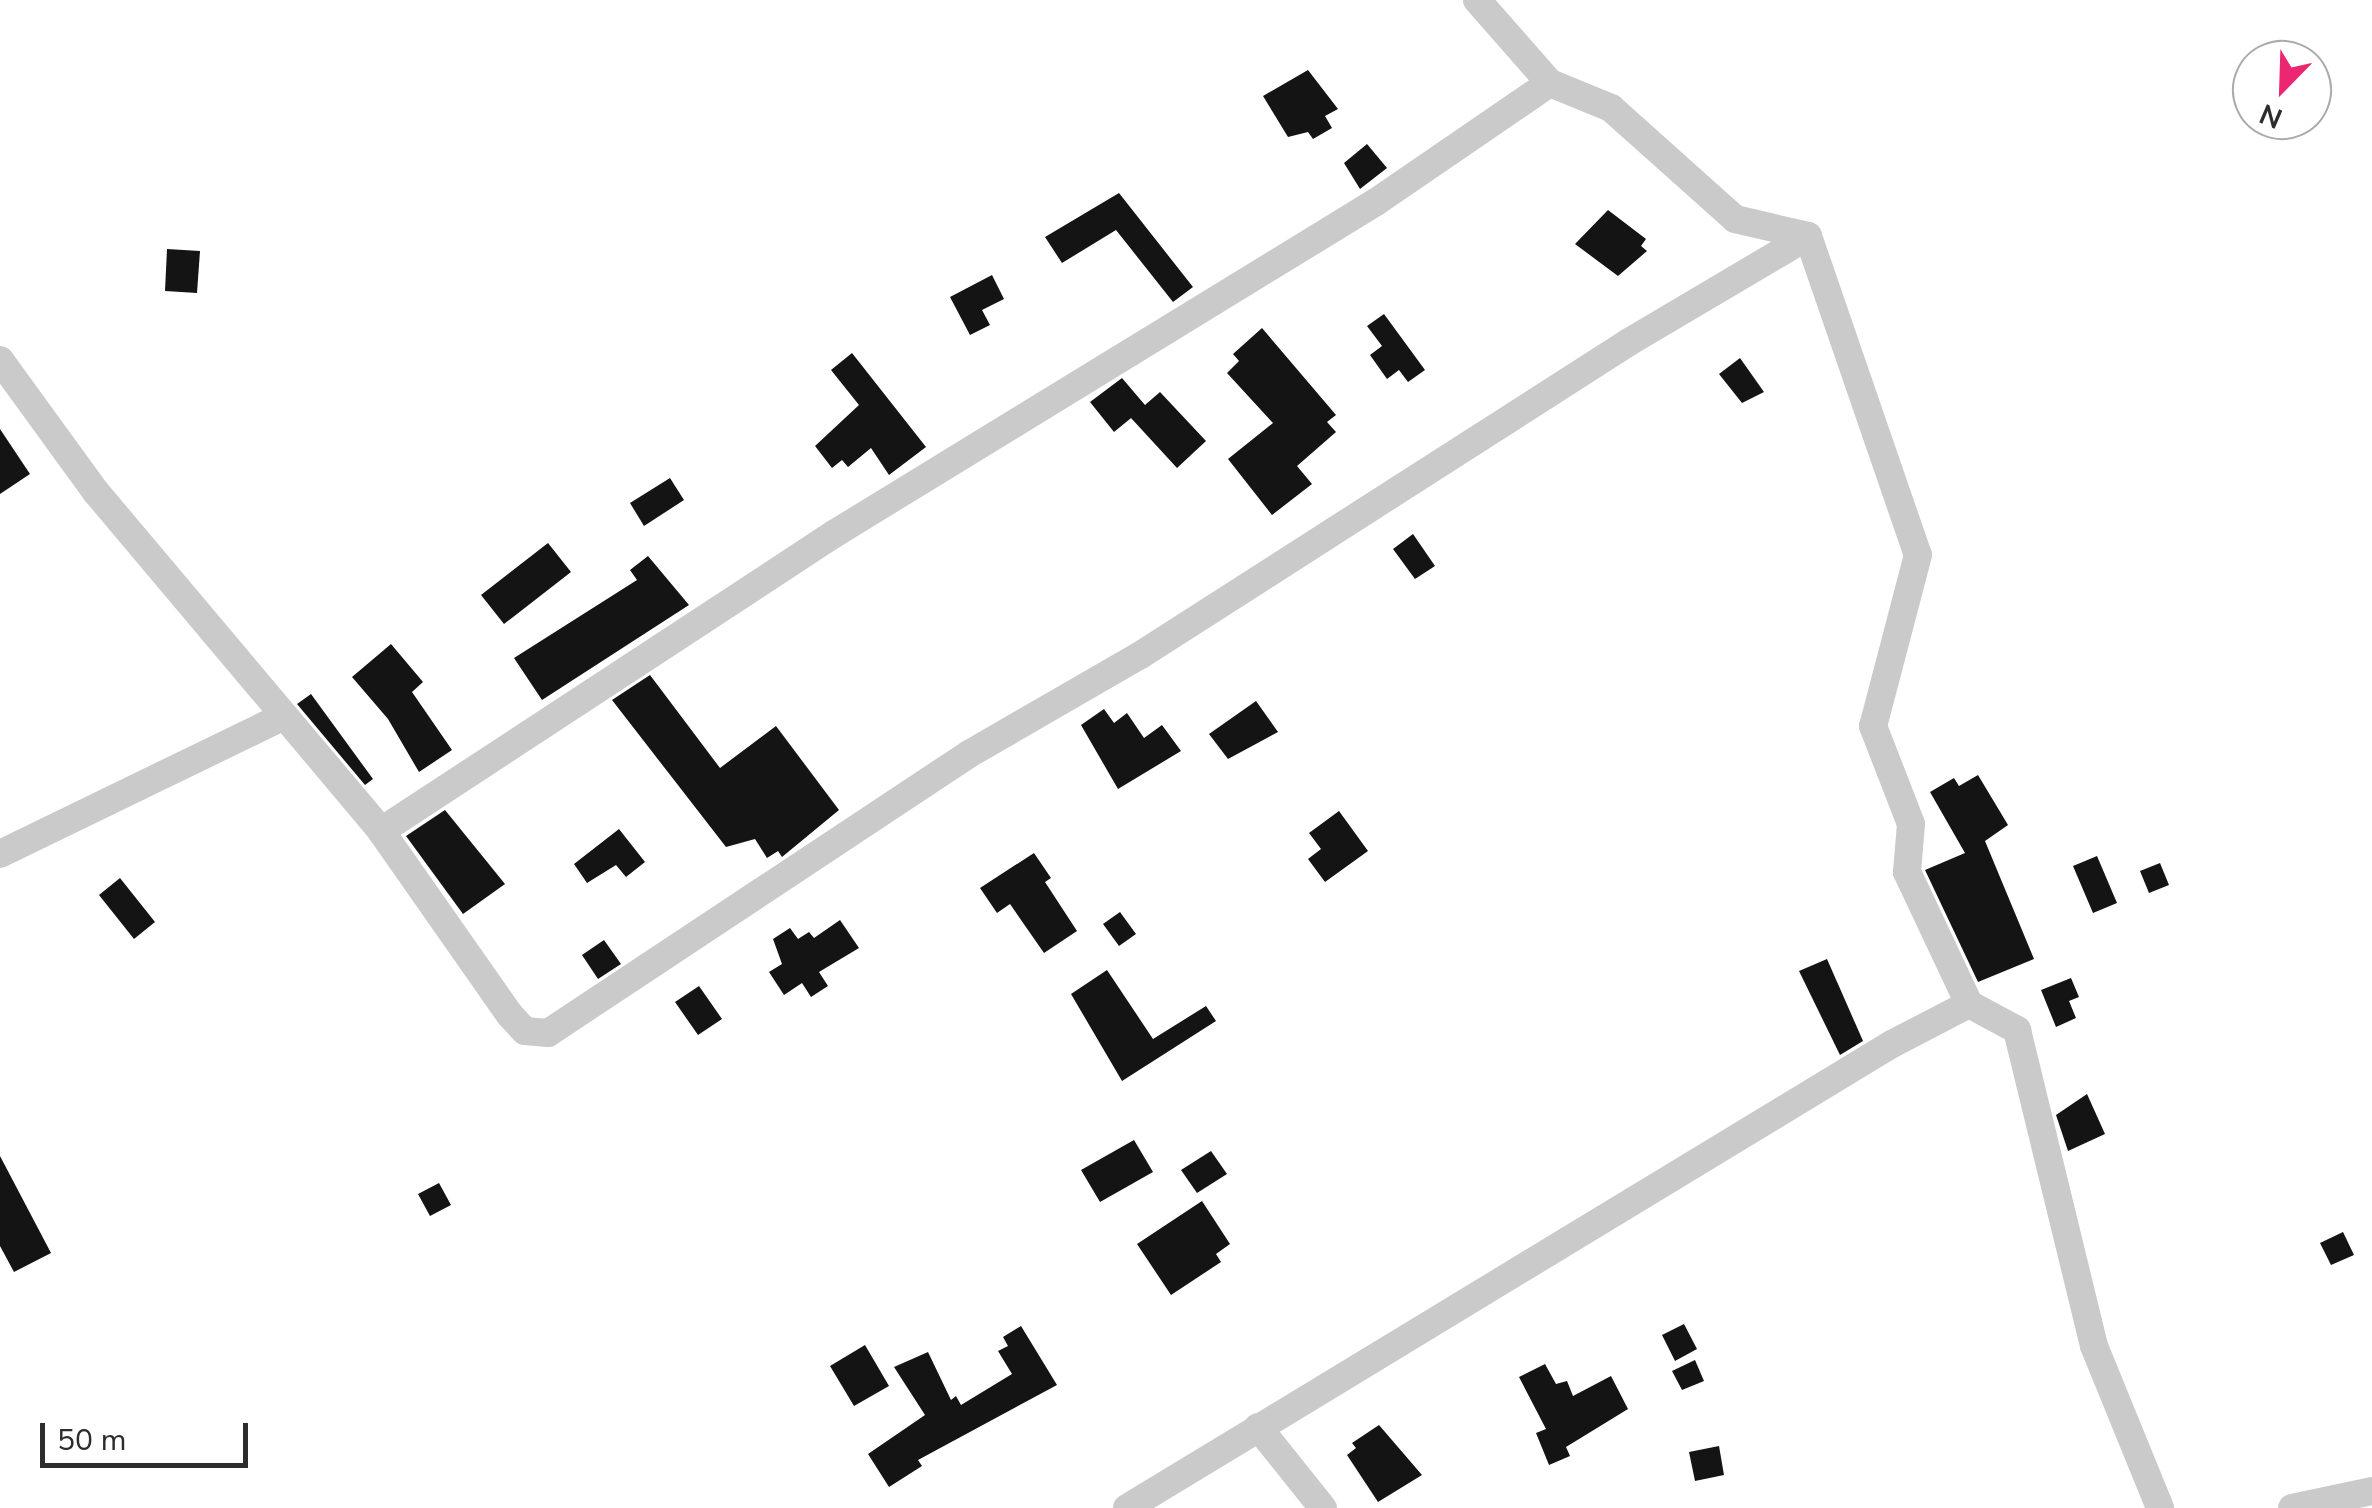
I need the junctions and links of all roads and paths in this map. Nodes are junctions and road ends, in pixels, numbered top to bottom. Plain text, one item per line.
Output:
1 (1477, 0) edge
2 (1550, 82) junction
3 (1808, 236) junction
4 (0, 360) edge
5 (282, 717) junction
6 (380, 831) junction
7 (0, 854) edge
8 (1969, 1004) junction
9 (1258, 1428) junction
10 (2372, 1492) edge
11 (1127, 1508) edge
12 (1323, 1508) edge
13 (2160, 1508) edge
14 (2292, 1508) edge

1 - 2 street
2 - 3 street
2 - 6 street
3 - 6 street
3 - 8 street
4 - 5 street
5 - 6 street
5 - 7 street
8 - 9 street
8 - 13 street
9 - 11 street
9 - 12 street
10 - 14 street

